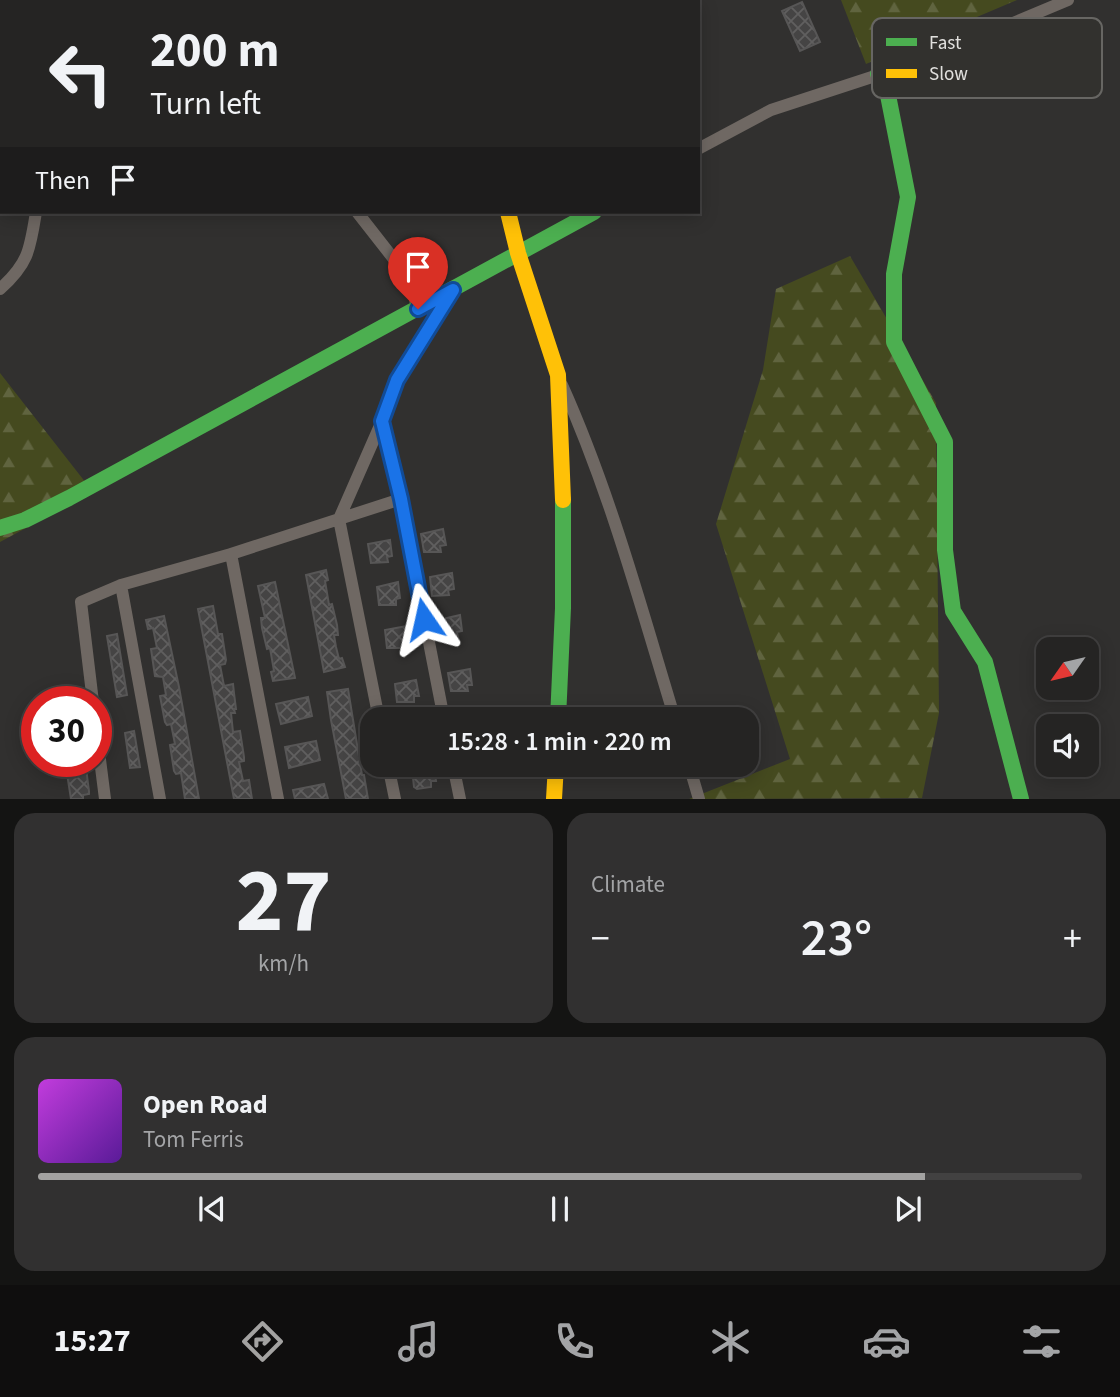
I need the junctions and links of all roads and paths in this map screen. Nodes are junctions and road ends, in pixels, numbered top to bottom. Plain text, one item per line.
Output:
1 (1068, 0) edge
2 (1025, 18) edge
3 (872, 76) edge
4 (888, 98) edge
5 (700, 148) edge
6 (36, 214) edge
7 (359, 214) edge
8 (508, 214) edge
9 (590, 214) edge
10 (518, 253) junction
11 (0, 289) edge
12 (453, 290) junction
13 (418, 309) junction
14 (558, 375) junction
15 (382, 421) junction
16 (401, 499) junction
17 (339, 519) junction
18 (0, 528) edge
19 (231, 554) junction
20 (121, 586) junction
21 (91, 686) edge
22 (377, 707) edge
23 (442, 707) edge
24 (559, 707) edge
25 (671, 707) edge
26 (102, 777) edge
27 (390, 777) edge
28 (455, 777) edge
29 (555, 777) edge
30 (693, 777) edge
31 (105, 799) edge
32 (160, 799) edge
33 (278, 799) edge
34 (395, 799) edge
35 (460, 799) edge
36 (554, 799) edge
37 (699, 799) edge
38 (1021, 799) edge

1 - 2 street
3 - 5 street
4 - 38 street
6 - 11 street
7 - 13 street
8 - 10 street
9 - 10 street
10 - 12 street
10 - 14 street
12 - 13 street
12 - 15 street
13 - 18 street
14 - 24 street
14 - 25 street
15 - 16 street
15 - 17 street
16 - 17 street
16 - 23 street
17 - 19 street
17 - 22 street
19 - 20 street
19 - 33 street
20 - 21 street
20 - 32 street
26 - 31 street
27 - 34 street
28 - 35 street
29 - 36 street
30 - 37 street

